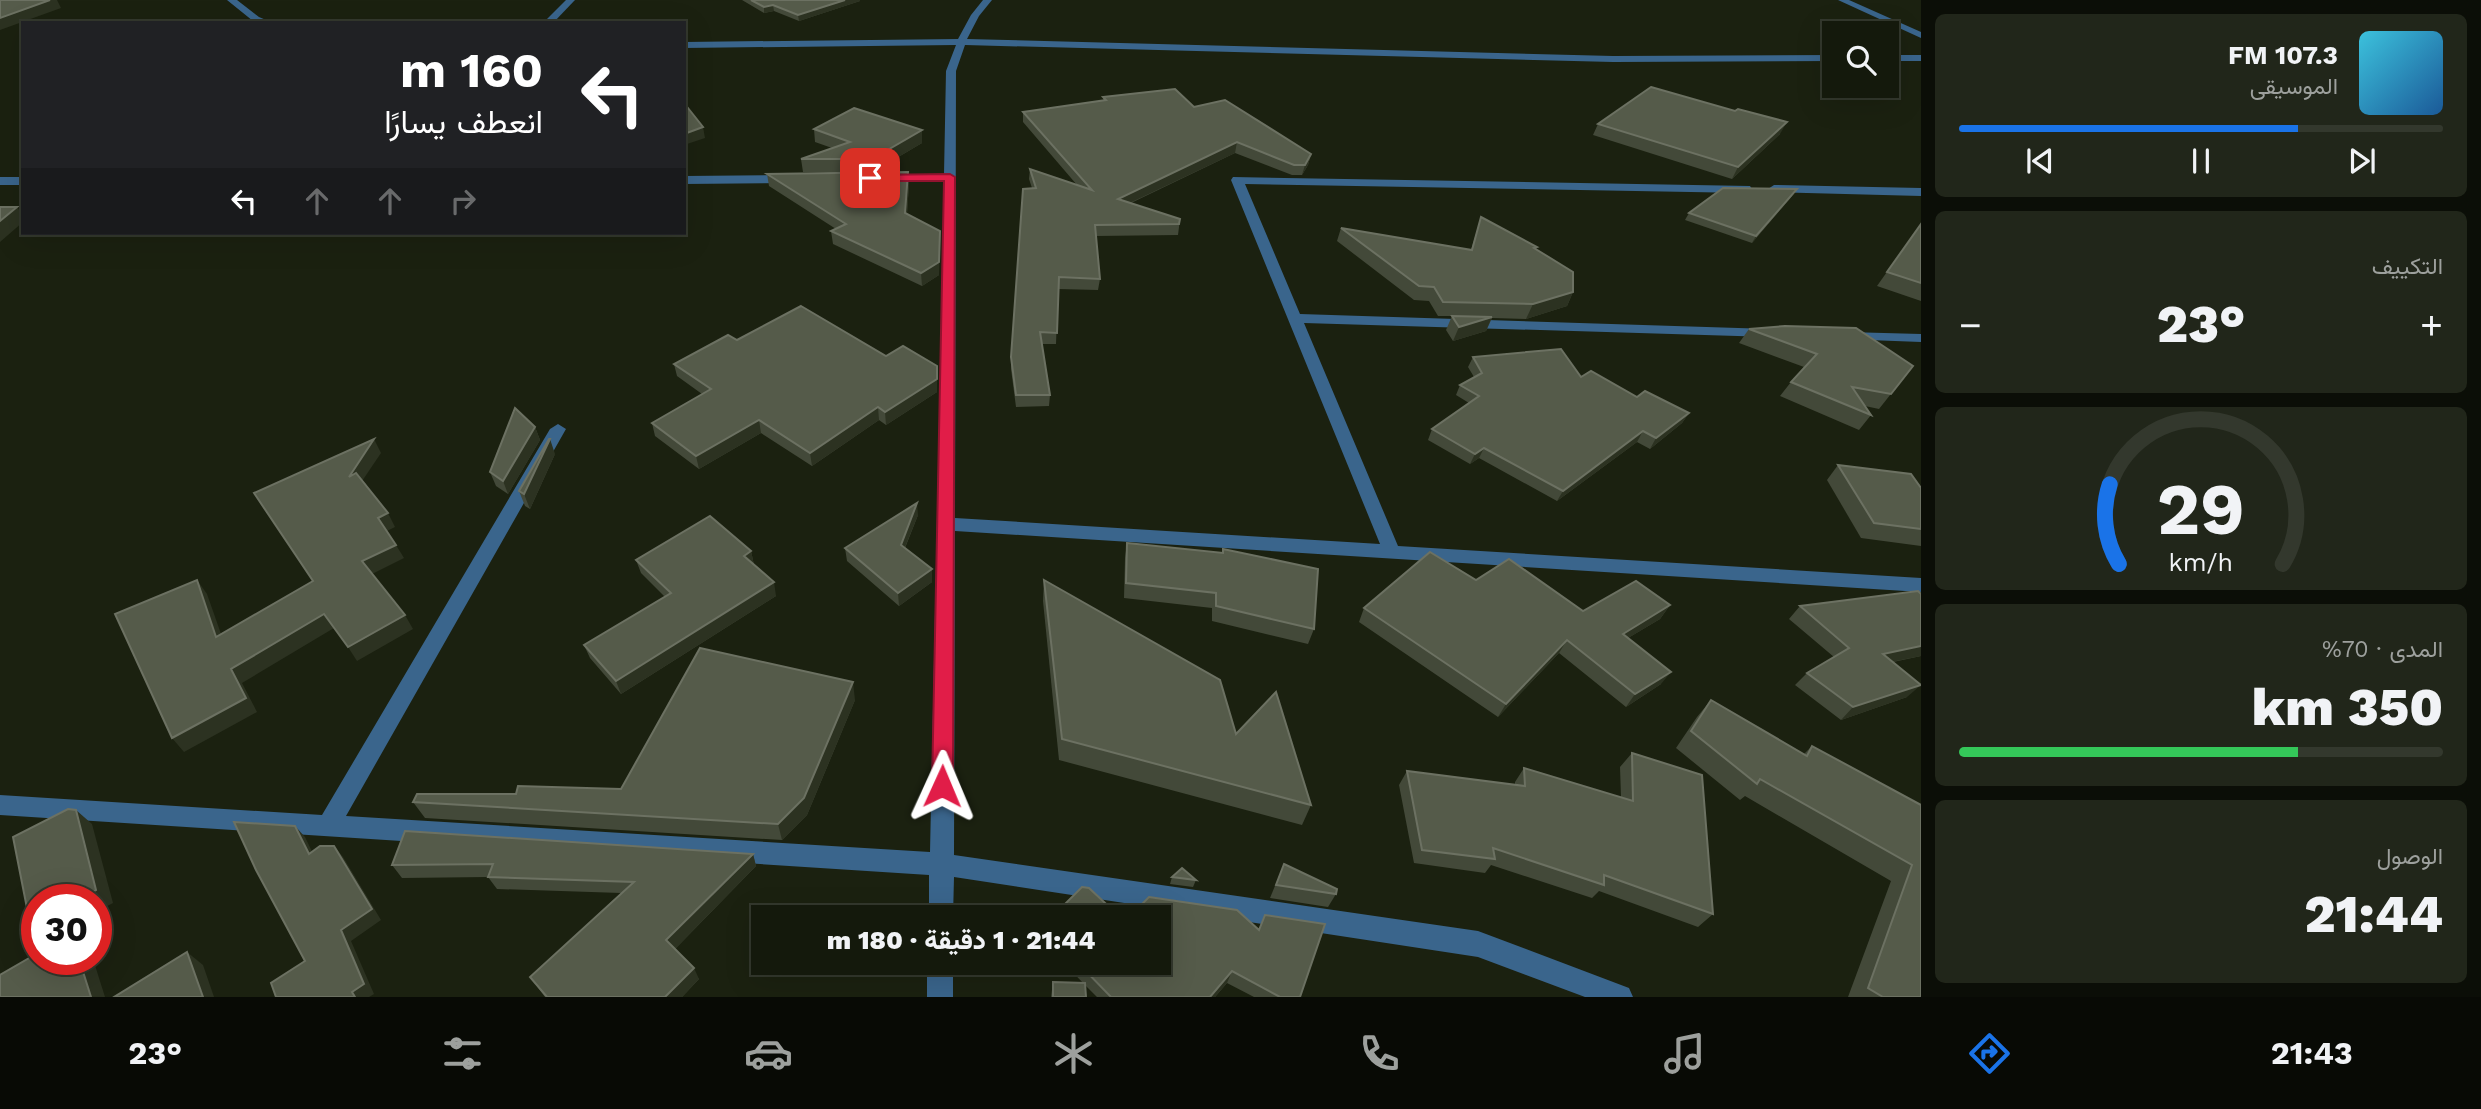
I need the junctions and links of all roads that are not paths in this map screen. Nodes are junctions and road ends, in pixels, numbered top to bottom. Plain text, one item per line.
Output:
1 (230, 0) edge
2 (571, 0) edge
3 (988, 0) edge
4 (1842, 0) edge
5 (262, 21) edge
6 (549, 21) edge
7 (1921, 35) edge
8 (962, 42) junction
9 (686, 45) edge
10 (1822, 58) edge
11 (1899, 58) edge
12 (1921, 58) edge
13 (950, 177) junction
14 (880, 178) edge
15 (796, 179) edge
16 (686, 180) edge
17 (0, 181) edge
18 (21, 181) edge
19 (1921, 192) edge
20 (1294, 318) junction
21 (1782, 334) edge
22 (1838, 335) edge
23 (1921, 338) edge
24 (558, 429) dead end
25 (946, 524) junction
26 (1392, 552) junction
27 (1921, 585) edge
28 (0, 805) edge
29 (328, 826) junction
30 (941, 864) junction
31 (941, 905) edge
32 (940, 975) edge
33 (940, 997) edge
34 (1620, 997) edge

1 - 5 street
2 - 6 street
3 - 8 street
4 - 7 street
8 - 9 street
8 - 10 street
8 - 13 street
11 - 12 street
13 - 14 street
13 - 25 street
15 - 16 street
17 - 18 street
19 - 20 street
20 - 21 street
20 - 26 street
22 - 23 street
24 - 29 street
25 - 26 street
25 - 30 street
26 - 27 street
28 - 29 street
29 - 30 street
30 - 31 street
30 - 34 street
32 - 33 street

